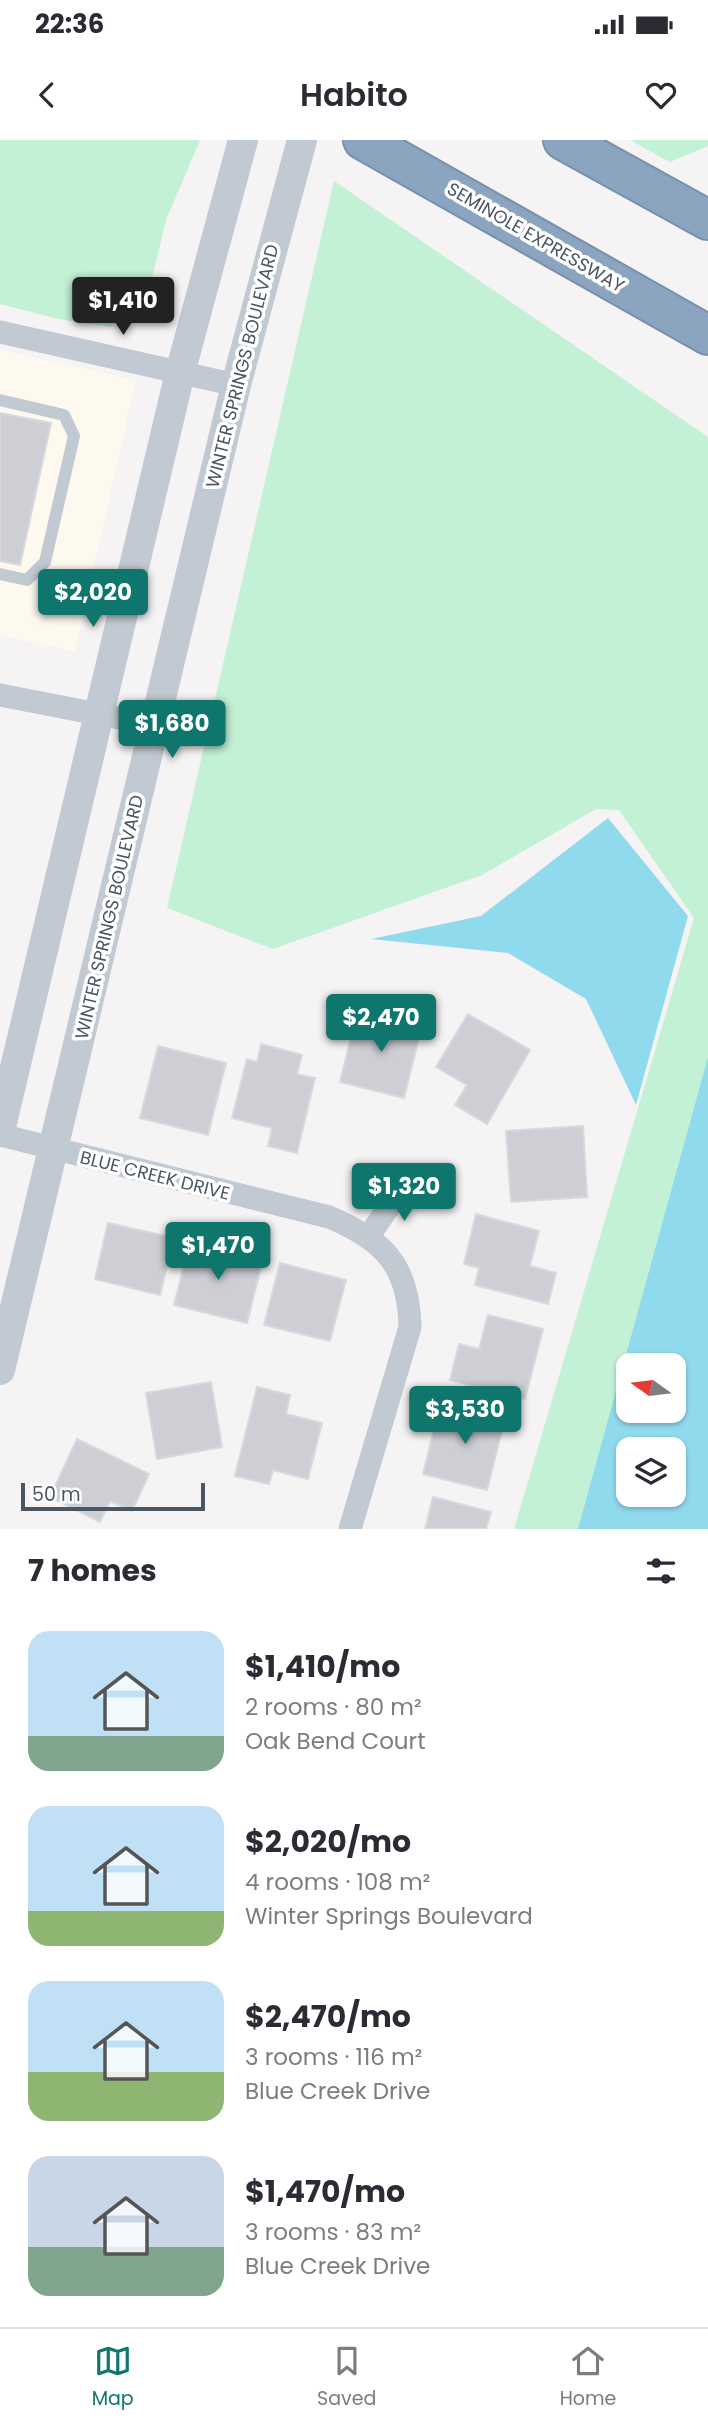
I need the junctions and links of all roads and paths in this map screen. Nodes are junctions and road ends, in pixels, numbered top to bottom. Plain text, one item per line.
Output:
1 (243, 140) edge
2 (302, 140) edge
3 (363, 140) edge
4 (563, 140) edge
5 (708, 220) edge
6 (0, 332) edge
7 (708, 335) edge
8 (180, 373) junction
9 (236, 385) junction
10 (0, 400) edge
11 (0, 574) edge
12 (0, 695) edge
13 (99, 714) junction
14 (155, 725) junction
15 (0, 1133) edge
16 (53, 1150) junction
17 (404, 1185) dead end
18 (368, 1237) junction
19 (0, 1370) edge
20 (351, 1529) edge

1 - 8 street
2 - 9 street, WINTER SPRINGS BOULEVARD
3 - 7 highway, SEMINOLE EXPRESSWAY
4 - 5 highway
6 - 8 street
8 - 9 street
8 - 13 street
9 - 14 street, WINTER SPRINGS BOULEVARD
10 - 11 lane
12 - 13 street
13 - 14 street
13 - 15 street
14 - 16 street, WINTER SPRINGS BOULEVARD
15 - 16 street, BLUE CREEK DRIVE
16 - 18 street, BLUE CREEK DRIVE
16 - 19 street, WINTER SPRINGS BOULEVARD
17 - 18 street
18 - 20 street, BLUE CREEK DRIVE

